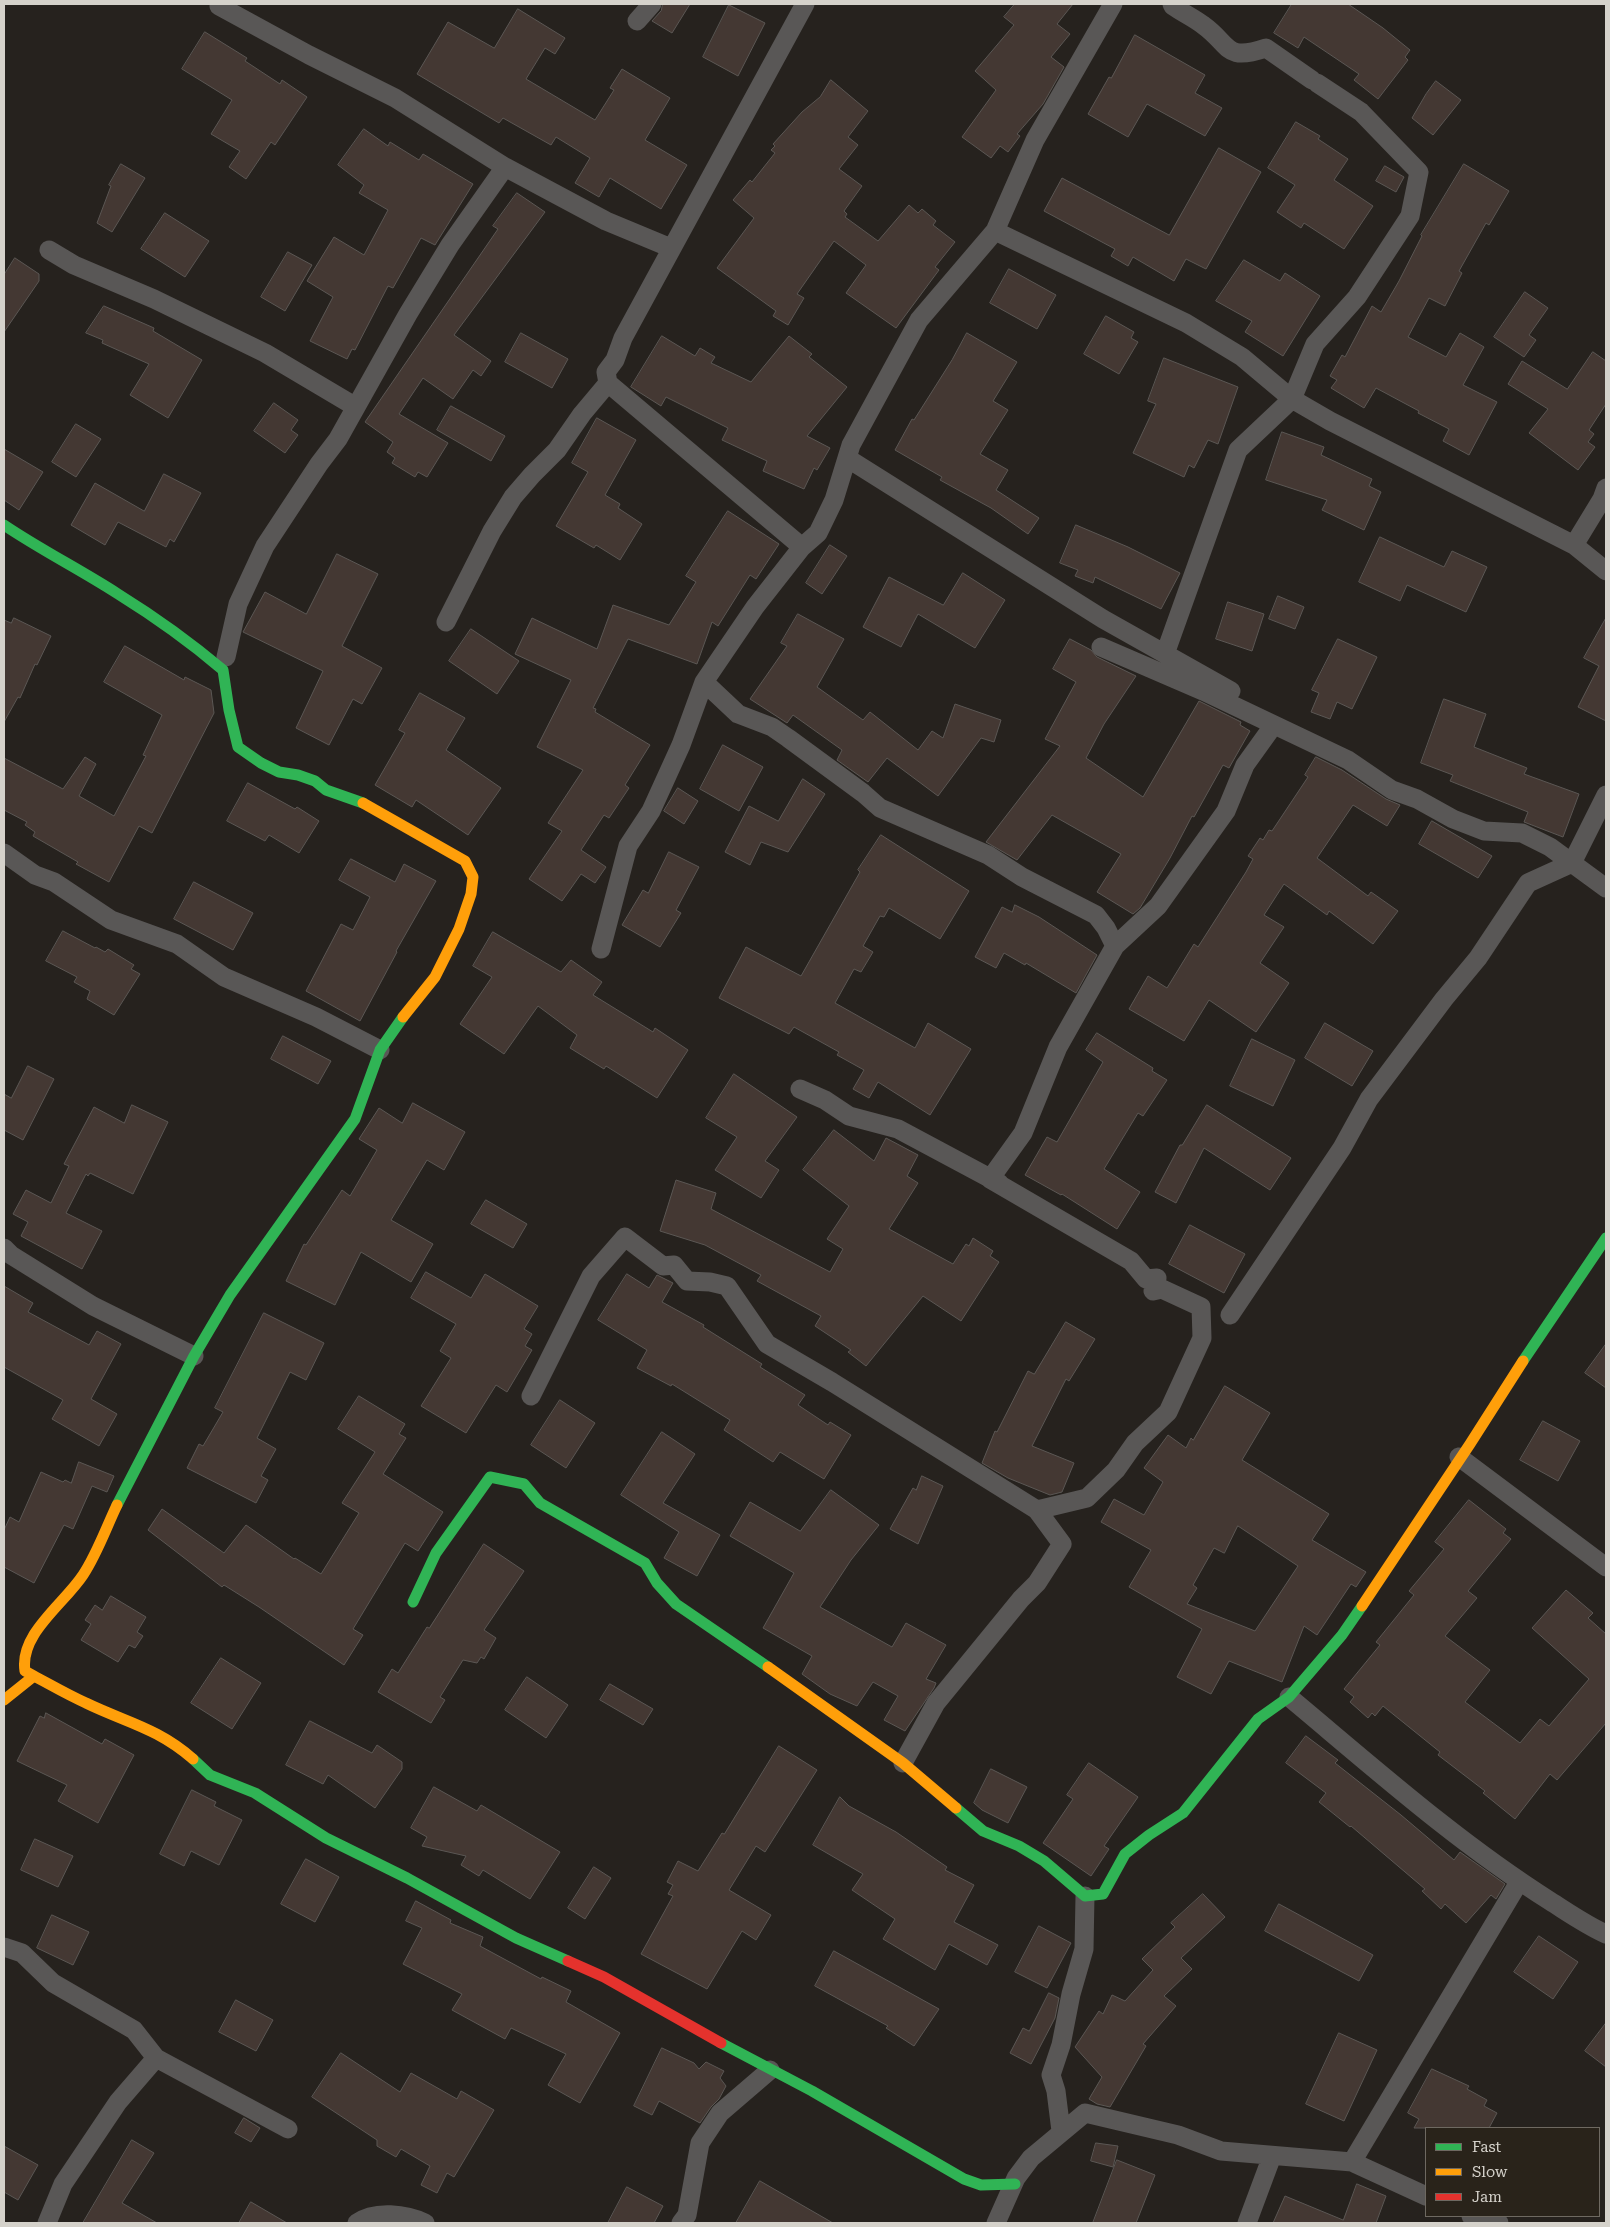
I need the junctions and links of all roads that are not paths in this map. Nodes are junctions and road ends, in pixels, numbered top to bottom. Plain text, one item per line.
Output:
1 (652, 4) edge
2 (1113, 4) edge
3 (1172, 4) edge
4 (219, 6) dead end
5 (796, 7) edge
6 (637, 21) dead end
7 (505, 168) junction
8 (995, 231) junction
9 (671, 248) junction
10 (49, 250) dead end
11 (608, 383) junction
12 (1292, 399) junction
13 (356, 408) junction
14 (847, 458) junction
15 (1606, 488) edge
16 (4, 525) edge
17 (1574, 544) junction
18 (802, 547) junction
19 (1606, 571) edge
20 (446, 622) dead end
21 (1101, 647) dead end
22 (1165, 654) junction
23 (226, 657) dead end
24 (704, 682) junction
25 (1273, 720) junction
26 (1606, 795) edge
27 (4, 853) edge
28 (1572, 863) junction
29 (1606, 888) edge
30 (1115, 946) junction
31 (601, 949) dead end
32 (380, 1050) junction
33 (800, 1089) dead end
34 (990, 1180) junction
35 (1606, 1238) edge
36 (4, 1248) edge
37 (1230, 1315) dead end
38 (194, 1356) junction
39 (531, 1396) dead end
40 (1460, 1457) junction
41 (1037, 1510) junction
42 (1606, 1567) edge
43 (414, 1602) dead end
44 (34, 1676) junction
45 (1289, 1697) junction
46 (4, 1700) edge
47 (903, 1763) junction
48 (1519, 1882) junction
49 (1085, 1896) junction
50 (1606, 1934) edge
51 (4, 1947) edge
52 (156, 2058) junction
53 (770, 2070) junction
54 (288, 2129) dead end
55 (1061, 2132) junction
56 (1272, 2156) junction
57 (1352, 2162) junction
58 (1015, 2184) junction
59 (1425, 2196) edge
60 (1476, 2217) edge
61 (47, 2223) edge
62 (357, 2223) edge
63 (425, 2223) edge
64 (681, 2223) edge
65 (996, 2223) edge
66 (1247, 2223) edge
67 (1499, 2223) edge

1 - 6 street
2 - 8 street
3 - 12 street
4 - 7 street
5 - 9 street
7 - 9 street
7 - 13 street
8 - 12 street
8 - 14 street
9 - 11 street
10 - 13 street
11 - 18 street
11 - 20 street
12 - 17 street
12 - 22 street
13 - 23 street
14 - 18 street
14 - 22 street
15 - 17 street
16 - 32 street
17 - 19 street
18 - 24 street
21 - 25 street
22 - 25 street
24 - 30 street
24 - 31 street
25 - 28 street
25 - 30 street
26 - 28 street
27 - 32 street
28 - 29 street
28 - 37 street
30 - 34 street
32 - 38 street
33 - 34 street
34 - 41 street
35 - 40 street
36 - 38 street
38 - 44 street
39 - 41 street
40 - 42 street
40 - 45 street
41 - 47 street
43 - 47 street
44 - 46 street
44 - 53 street
45 - 48 street
45 - 49 street
47 - 49 street
48 - 50 street
48 - 57 street
49 - 55 street
51 - 52 street
52 - 54 street
52 - 61 street
53 - 58 street
53 - 64 street
55 - 56 street
55 - 58 street
56 - 57 street
56 - 66 street
57 - 59 street
58 - 65 street
60 - 67 street
62 - 63 street

